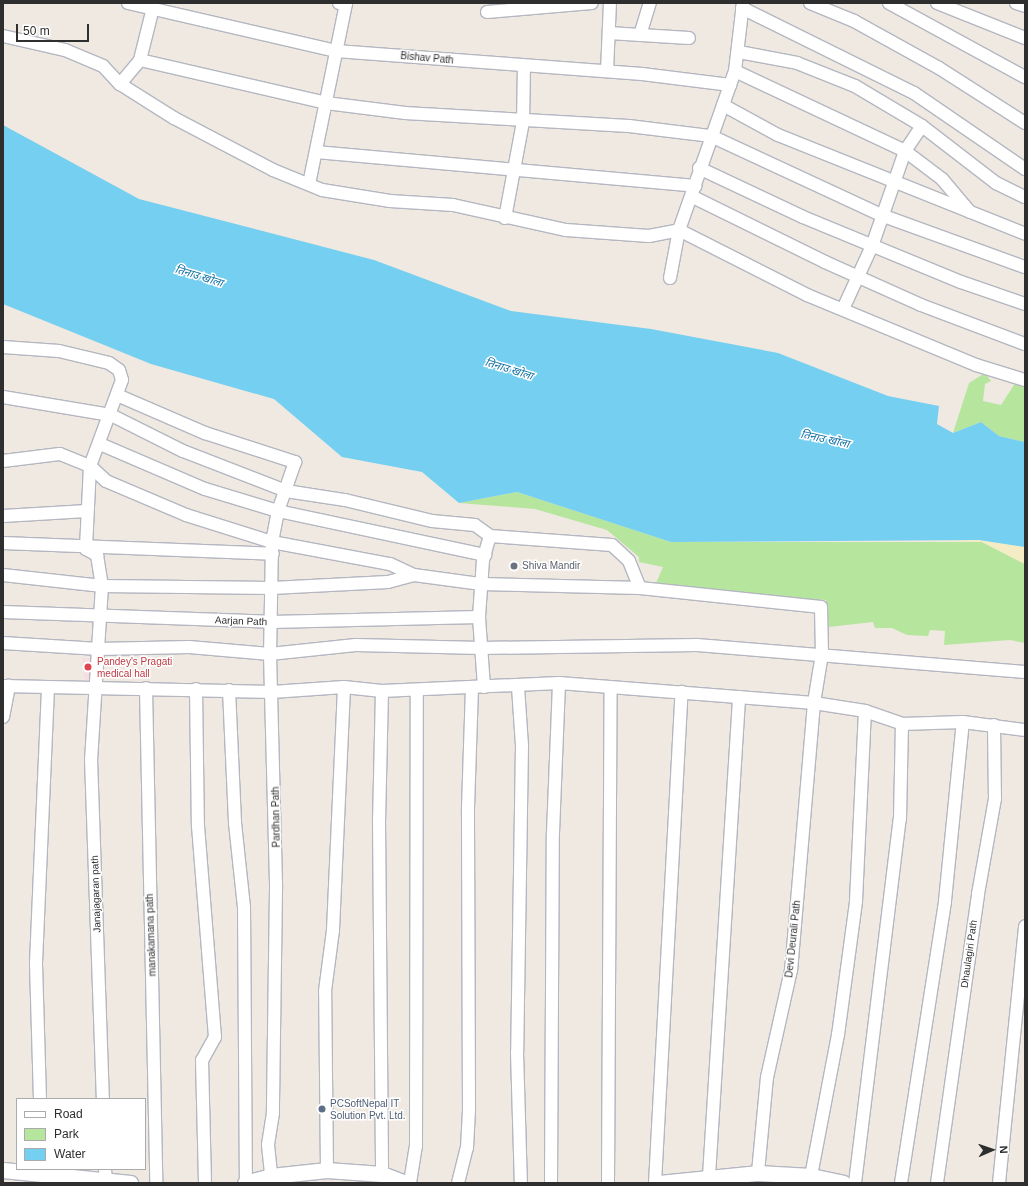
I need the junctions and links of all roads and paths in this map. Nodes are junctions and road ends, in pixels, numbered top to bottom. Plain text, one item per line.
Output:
1 (339, 3) edge
2 (592, 3) edge
3 (610, 3) edge
4 (642, 3) edge
5 (650, 3) edge
6 (810, 3) edge
7 (889, 3) edge
8 (937, 3) edge
9 (1016, 3) edge
10 (136, 4) edge
11 (743, 6) edge
12 (1025, 6) edge
13 (153, 8) junction
14 (487, 12) dead end
15 (608, 33) junction
16 (640, 35) junction
17 (3, 36) edge
18 (689, 38) dead end
19 (1025, 38) edge
20 (336, 51) junction
21 (739, 52) junction
22 (140, 60) junction
23 (524, 66) junction
24 (607, 71) junction
25 (735, 71) junction
26 (1025, 77) edge
27 (120, 84) junction
28 (730, 85) junction
29 (326, 103) junction
30 (723, 105) junction
31 (523, 122) junction
32 (1025, 123) edge
33 (922, 126) junction
34 (711, 136) junction
35 (905, 151) junction
36 (316, 152) junction
37 (699, 168) junction
38 (1025, 169) edge
39 (514, 171) junction
40 (310, 184) junction
41 (894, 184) junction
42 (694, 191) junction
43 (1025, 197) edge
44 (970, 212) junction
45 (881, 215) junction
46 (505, 218) junction
47 (679, 230) junction
48 (1025, 234) edge
49 (872, 246) junction
50 (1025, 267) edge
51 (859, 276) junction
52 (670, 278) dead end
53 (1025, 304) edge
54 (843, 309) junction
55 (1025, 344) edge
56 (3, 347) edge
57 (1025, 380) edge
58 (117, 394) junction
59 (3, 397) edge
60 (111, 415) junction
61 (100, 444) junction
62 (3, 460) edge
63 (90, 466) junction
64 (286, 491) junction
65 (87, 511) junction
66 (278, 511) junction
67 (3, 516) edge
68 (490, 536) junction
69 (272, 542) junction
70 (3, 543) edge
71 (86, 549) junction
72 (273, 554) junction
73 (485, 555) junction
74 (3, 575) edge
75 (414, 575) junction
76 (481, 584) junction
77 (102, 586) junction
78 (272, 588) junction
79 (640, 588) junction
80 (3, 612) edge
81 (100, 615) junction
82 (478, 617) junction
83 (271, 622) junction
84 (3, 643) edge
85 (481, 648) junction
86 (99, 649) junction
87 (270, 654) junction
88 (822, 654) junction
89 (1025, 672) edge
90 (559, 683) junction
91 (6, 686) edge
92 (48, 687) junction
93 (344, 687) junction
94 (518, 687) junction
95 (611, 687) junction
96 (97, 688) junction
97 (146, 688) junction
98 (478, 688) junction
99 (196, 689) junction
100 (229, 690) junction
101 (417, 690) junction
102 (382, 691) junction
103 (272, 692) junction
104 (682, 692) junction
105 (739, 697) junction
106 (814, 703) junction
107 (865, 711) junction
108 (3, 717) edge
109 (963, 722) junction
110 (902, 724) junction
111 (994, 725) junction
112 (1025, 730) edge
113 (1025, 926) edge
114 (40, 1098) edge
115 (103, 1098) edge
116 (3, 1170) edge
117 (327, 1170) junction
118 (43, 1171) edge
119 (758, 1173) junction
120 (105, 1174) edge
121 (382, 1174) junction
122 (270, 1176) junction
123 (709, 1176) junction
124 (812, 1176) junction
125 (363, 1177) edge
126 (783, 1178) edge
127 (735, 1179) edge
128 (692, 1181) edge
129 (130, 1183) edge
130 (156, 1183) edge
131 (205, 1183) edge
132 (246, 1183) edge
133 (405, 1183) edge
134 (410, 1183) edge
135 (458, 1183) edge
136 (520, 1183) edge
137 (551, 1183) edge
138 (608, 1183) edge
139 (655, 1183) edge
140 (659, 1183) edge
141 (843, 1183) edge
142 (855, 1183) edge
143 (901, 1183) edge
144 (937, 1183) edge
145 (999, 1183) edge

1 - 20 street
2 - 14 street
3 - 15 street
4 - 5 street
5 - 16 street
6 - 32 street
7 - 26 street
8 - 19 street
9 - 12 street
10 - 13 street, Bishav Path
11 - 21 street
11 - 38 street
13 - 20 street, Bishav Path
13 - 22 street
15 - 16 street
15 - 24 street
16 - 18 street
17 - 27 street
20 - 23 street, Bishav Path
20 - 29 street
21 - 25 street
21 - 33 street
22 - 27 street
22 - 29 street
23 - 24 street, Bishav Path
23 - 31 street
24 - 28 street, Bishav Path
25 - 28 street
25 - 35 street
27 - 40 street
28 - 30 street
29 - 31 street
29 - 36 street
30 - 34 street
30 - 41 street
31 - 34 street
31 - 39 street
33 - 35 street
33 - 43 street
34 - 37 street
34 - 45 street
35 - 41 street
35 - 44 street
36 - 39 street
36 - 40 street
37 - 42 street
37 - 49 street
39 - 42 street
39 - 46 street
40 - 46 street
41 - 44 street
41 - 45 street
42 - 47 street
42 - 51 street
44 - 48 street
45 - 49 street
45 - 50 street
46 - 47 street
47 - 52 street
47 - 54 street
49 - 51 street
49 - 53 street
51 - 54 street
51 - 55 street
54 - 57 street
56 - 58 street
58 - 60 street
58 - 64 street, Pardhan Path
59 - 60 street
60 - 61 street
60 - 64 street
61 - 63 street
61 - 66 street
62 - 63 street
63 - 65 street
63 - 69 street
64 - 66 street, Pardhan Path
64 - 68 street
65 - 67 street
65 - 71 street
66 - 69 street, Pardhan Path
66 - 73 street
68 - 73 street
68 - 79 street
69 - 72 street, Pardhan Path
69 - 75 street
70 - 71 street
71 - 72 street
71 - 77 street, Janajagaran path
72 - 78 street, Pardhan Path
73 - 76 street
74 - 77 street
75 - 76 street
75 - 78 street
76 - 79 street
76 - 82 street
77 - 78 street
77 - 81 street, Janajagaran path
78 - 83 street, Pardhan Path
79 - 88 street, Devi Deurali Path
80 - 81 street, Aarjan Path
81 - 83 street, Aarjan Path
81 - 86 street, Janajagaran path
82 - 83 street, Aarjan Path
82 - 85 street
83 - 87 street, Pardhan Path
84 - 86 street
85 - 87 street
85 - 88 street
85 - 98 street
86 - 87 street
86 - 96 street, Janajagaran path
87 - 103 street, Pardhan Path
88 - 89 street
88 - 106 street, Devi Deurali Path
90 - 94 street
90 - 95 street
90 - 137 street
91 - 92 street
91 - 108 street
92 - 96 street
92 - 114 street
93 - 102 street
93 - 103 street
93 - 117 street
94 - 98 street
94 - 136 street
95 - 104 street
95 - 138 street
96 - 97 street
96 - 115 street, Janajagaran path
97 - 99 street
97 - 130 street, manakamana path
98 - 101 street
98 - 135 street
99 - 100 street
99 - 131 street
100 - 103 street
100 - 132 street
101 - 102 street
101 - 134 street
102 - 121 street
103 - 122 street, Pardhan Path
104 - 105 street
104 - 139 street
105 - 106 street
105 - 123 street
106 - 107 street
106 - 119 street, Devi Deurali Path
107 - 110 street
107 - 124 street
109 - 110 street
109 - 111 street
109 - 143 street
110 - 142 street
111 - 112 street
111 - 144 street, Dhaulagiri Path
113 - 145 street
116 - 118 street
117 - 122 street
117 - 125 street
118 - 120 street
119 - 126 street
119 - 127 street
120 - 129 street
121 - 125 street
121 - 133 street
122 - 132 street
123 - 127 street
123 - 128 street
124 - 126 street
124 - 141 street
128 - 140 street

